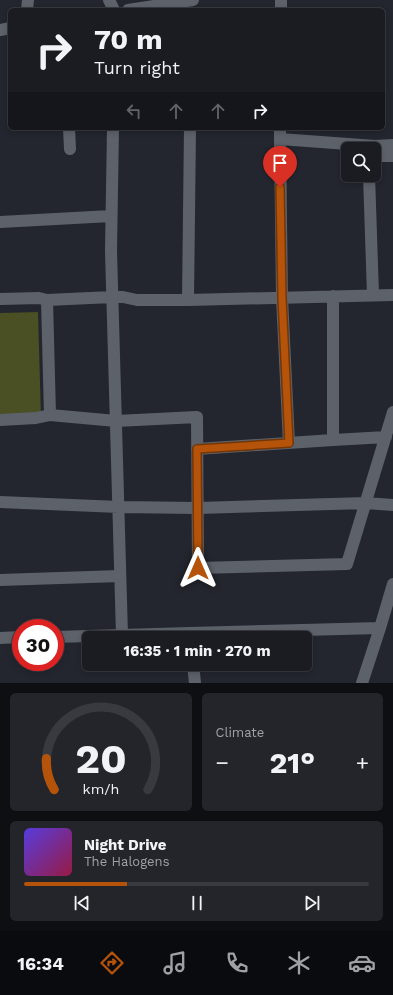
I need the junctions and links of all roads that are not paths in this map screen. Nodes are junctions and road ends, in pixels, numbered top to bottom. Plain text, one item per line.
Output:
1 (192, 0) edge
2 (141, 8) edge
3 (69, 130) edge
4 (113, 130) edge
5 (190, 130) edge
6 (280, 134) edge
7 (393, 145) edge
8 (70, 149) dead end
9 (381, 156) edge
10 (393, 156) edge
11 (370, 182) edge
12 (111, 216) junction
13 (0, 222) edge
14 (373, 295) junction
15 (393, 295) edge
16 (333, 296) junction
17 (112, 297) junction
18 (282, 298) junction
19 (0, 299) edge
20 (46, 300) junction
21 (188, 300) junction
22 (393, 412) edge
23 (50, 415) junction
24 (0, 420) edge
25 (116, 421) junction
26 (386, 437) junction
27 (333, 440) junction
28 (289, 443) junction
29 (197, 449) junction
30 (0, 502) edge
31 (366, 503) junction
32 (393, 505) edge
33 (118, 506) junction
34 (198, 508) junction
35 (120, 576) junction
36 (0, 580) edge
37 (393, 584) edge
38 (380, 628) junction
39 (122, 631) edge
40 (309, 631) edge
41 (82, 636) edge
42 (12, 637) edge
43 (64, 637) edge
44 (0, 638) edge
45 (194, 671) edge
46 (195, 683) edge
47 (362, 683) edge

1 - 2 street
3 - 8 street
4 - 12 street
5 - 21 street
6 - 7 street
6 - 18 street
9 - 10 street
11 - 14 street
12 - 13 street
12 - 17 street
14 - 15 street
14 - 16 street
16 - 18 street
16 - 27 street
17 - 20 street
17 - 21 street
17 - 25 street
18 - 21 street
18 - 28 street
19 - 20 street
20 - 23 street
22 - 26 street
23 - 24 street
23 - 25 street
25 - 29 street
25 - 33 street
26 - 27 street
26 - 31 street
27 - 28 street
28 - 29 street
29 - 34 street
30 - 33 street
31 - 32 street
31 - 34 street
31 - 34 street
33 - 34 street
33 - 35 street
35 - 36 street
35 - 39 street
37 - 38 street
38 - 40 street
38 - 47 street
41 - 43 street
42 - 44 street
45 - 46 street

